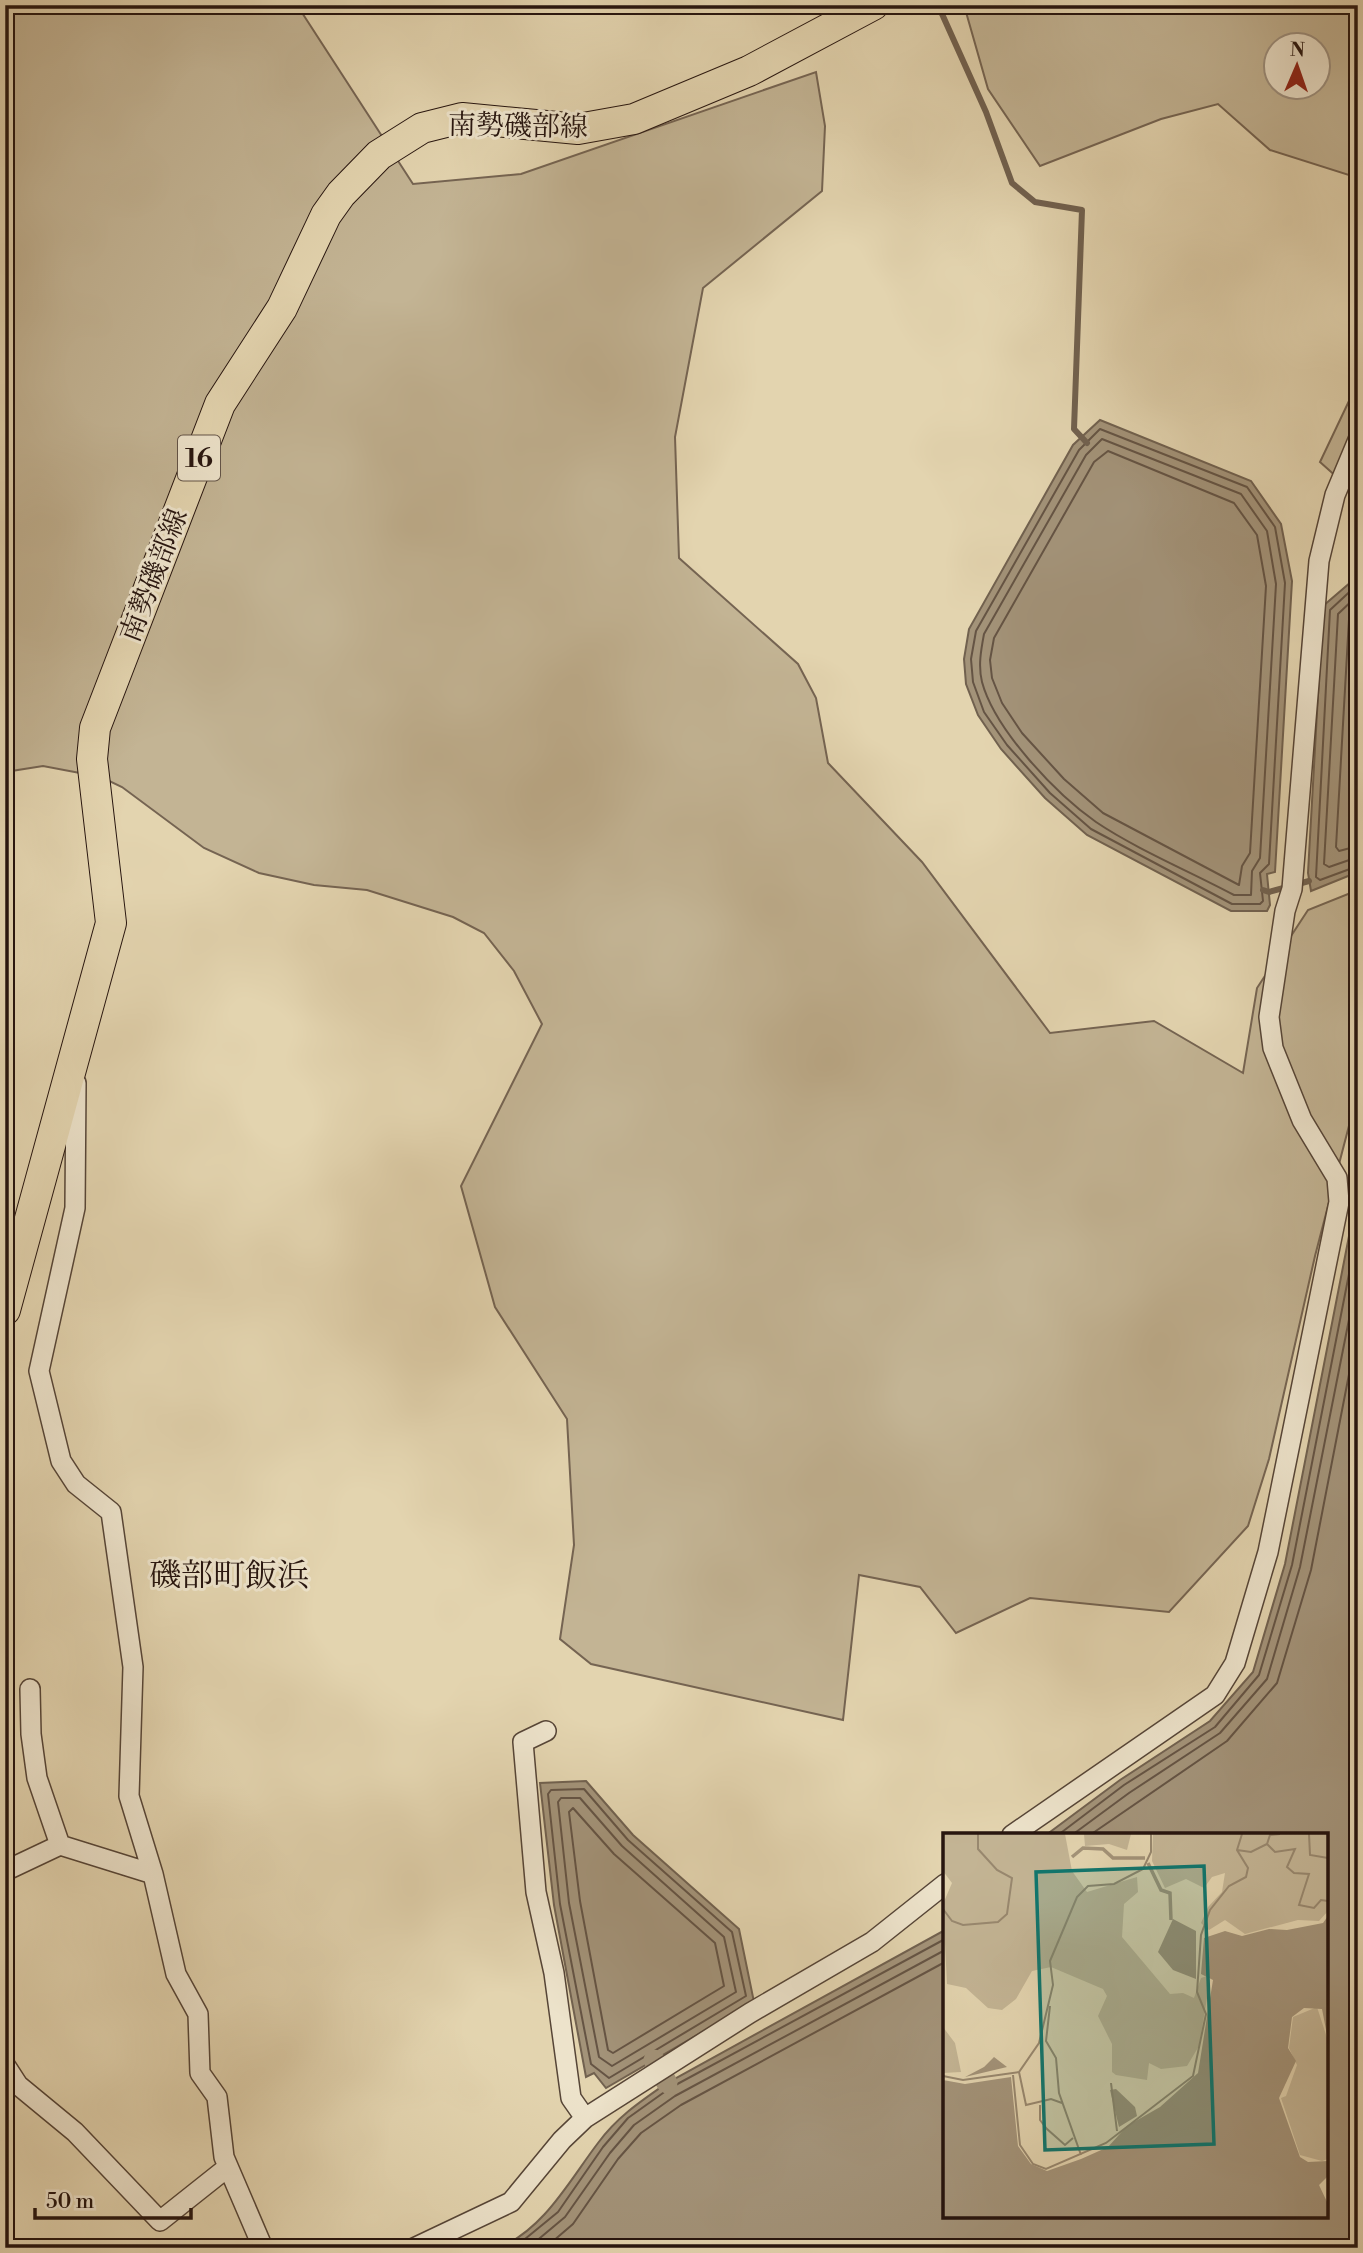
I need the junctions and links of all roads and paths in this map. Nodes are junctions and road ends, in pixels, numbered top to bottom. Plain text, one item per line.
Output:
1 (873, 5) edge
2 (1358, 440) edge
3 (76, 1057) junction
4 (5, 1310) edge
5 (30, 1689) dead end
6 (546, 1731) dead end
7 (1015, 1833) edge
8 (60, 1845) junction
9 (5, 1871) edge
10 (153, 1874) junction
11 (943, 1886) edge
12 (5, 2065) edge
13 (585, 2118) junction
14 (228, 2167) junction
15 (263, 2248) edge
16 (414, 2248) edge

1 - 3 main road, 南勢磯部線 / 16
2 - 7 street
3 - 4 main road, 南勢磯部線 / 16
3 - 10 street
5 - 8 street
6 - 13 street
8 - 9 street
8 - 10 street
10 - 14 street
11 - 13 street
12 - 14 street
13 - 16 street
14 - 15 street

